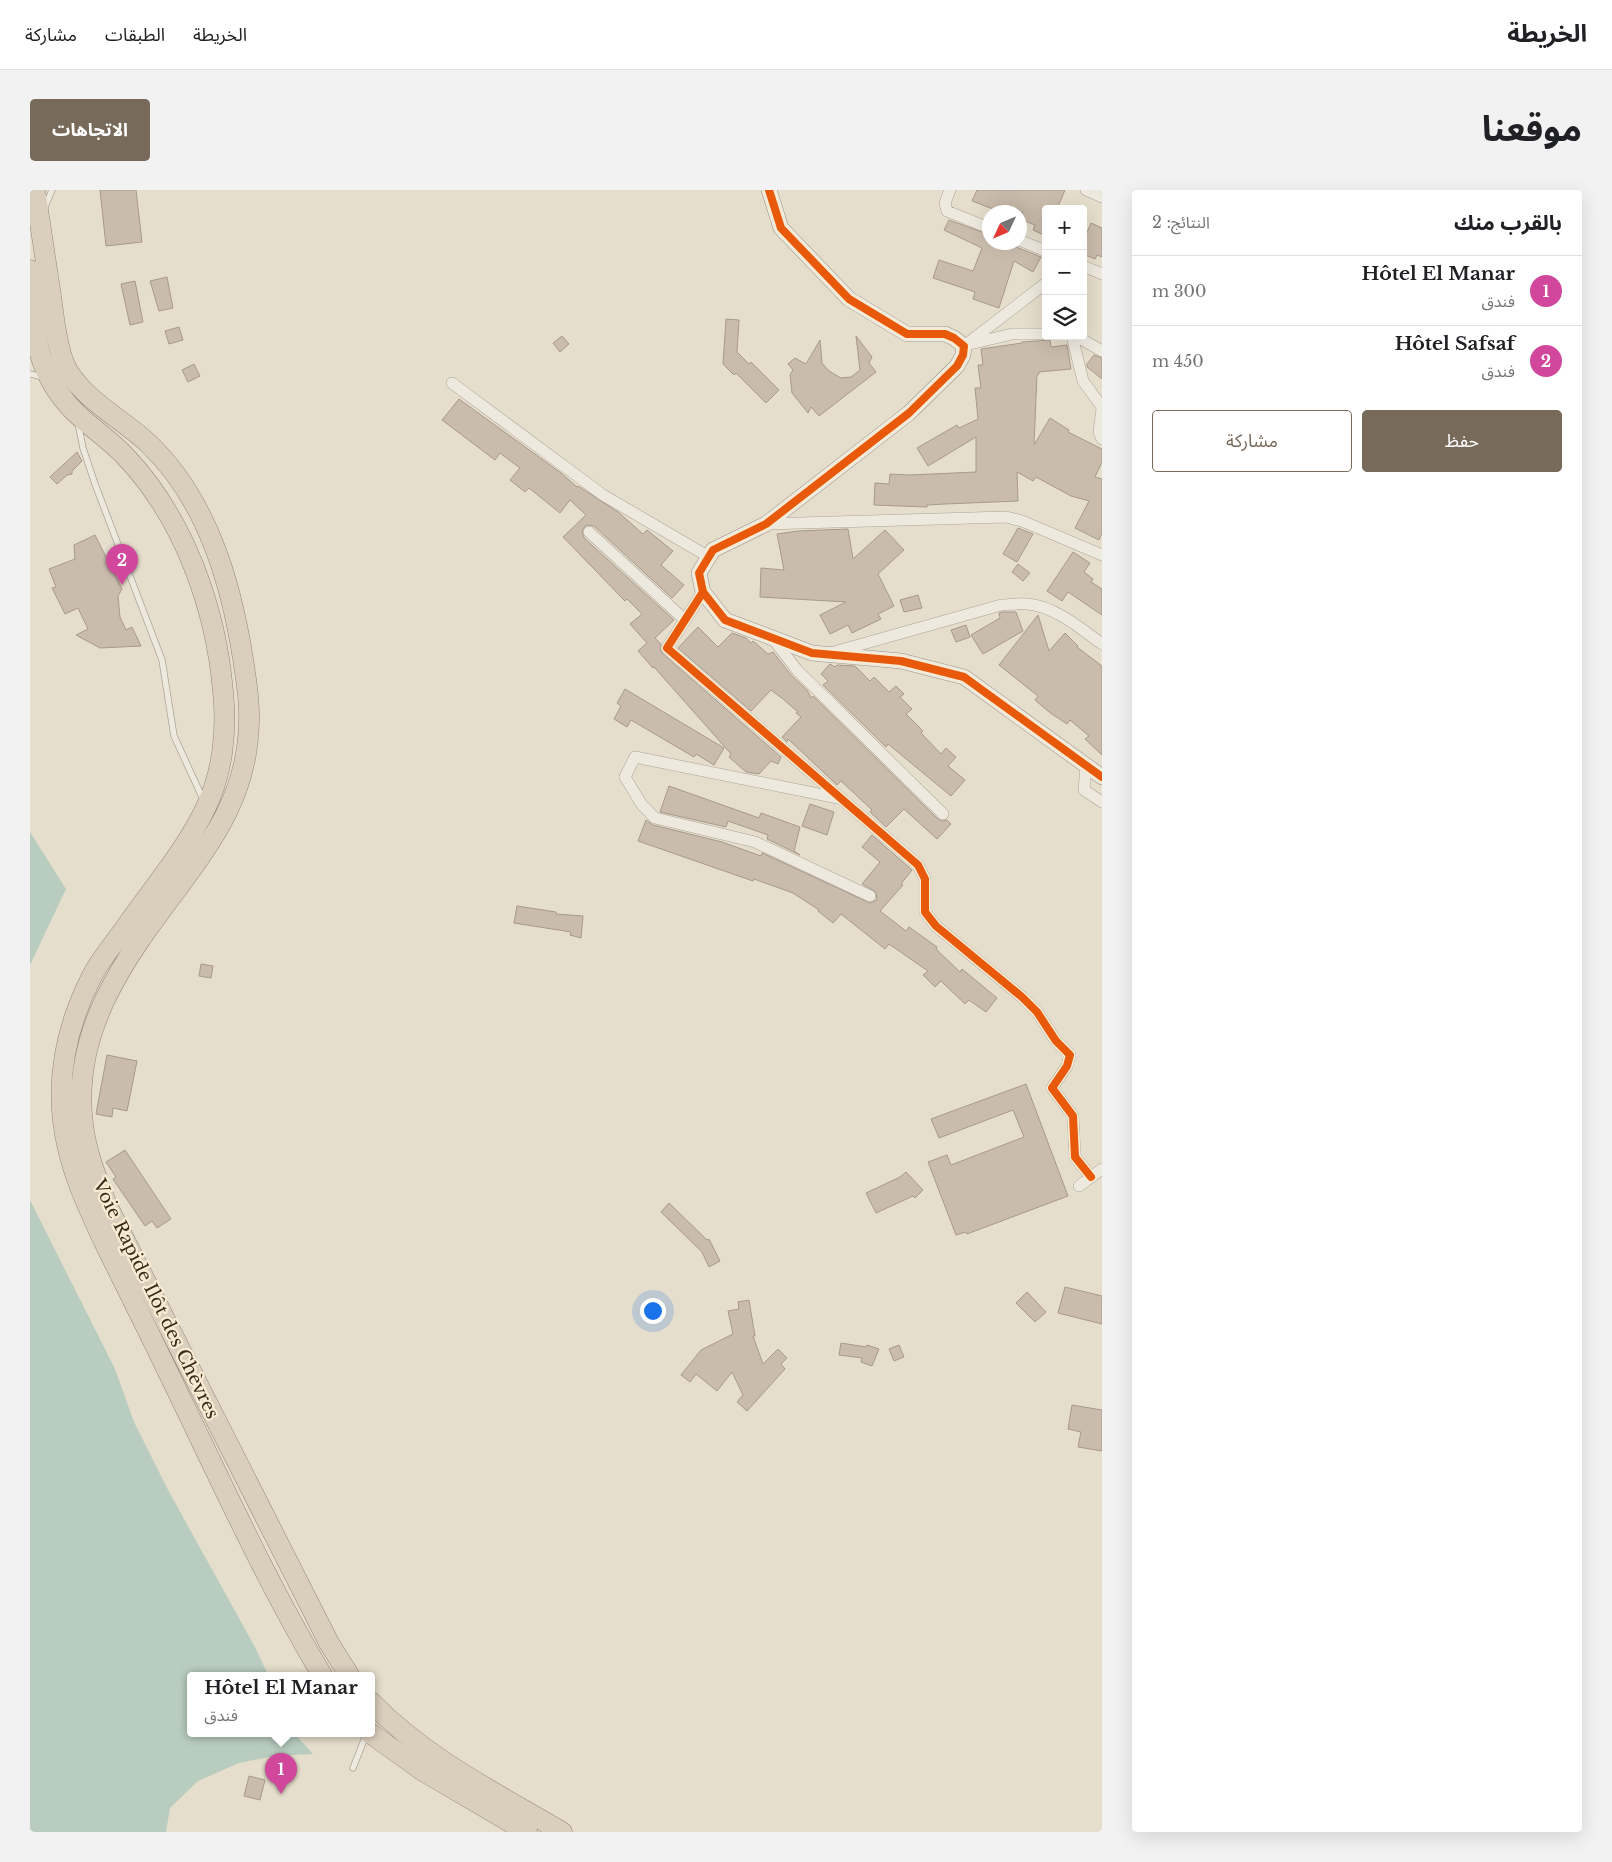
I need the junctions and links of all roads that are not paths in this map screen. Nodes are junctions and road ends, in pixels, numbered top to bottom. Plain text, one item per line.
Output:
1 (35, 190) edge
2 (52, 190) edge
3 (769, 190) edge
4 (950, 190) edge
5 (1086, 190) edge
6 (1102, 197) edge
7 (40, 220) junction
8 (982, 225) edge
9 (1027, 243) edge
10 (1044, 250) edge
11 (1087, 268) edge
12 (30, 270) edge
13 (1102, 274) edge
14 (1042, 286) edge
15 (1042, 334) edge
16 (1073, 340) edge
17 (1083, 340) edge
18 (964, 346) junction
19 (1102, 351) edge
20 (30, 374) edge
21 (64, 381) junction
22 (452, 383) dead end
23 (1102, 408) edge
24 (76, 413) junction
25 (1102, 439) edge
26 (766, 524) junction
27 (589, 532) dead end
28 (1102, 554) edge
29 (709, 557) junction
30 (703, 592) junction
31 (685, 620) junction
32 (773, 639) junction
33 (1102, 644) edge
34 (827, 654) junction
35 (1086, 767) junction
36 (1102, 777) edge
37 (839, 798) junction
38 (1102, 802) edge
39 (207, 806) junction
40 (943, 814) dead end
41 (870, 896) dead end
42 (1102, 1170) edge
43 (1091, 1177) junction
44 (1079, 1186) dead end
45 (320, 1672) edge
46 (346, 1672) edge
47 (375, 1706) edge
48 (366, 1737) edge
49 (374, 1737) edge
50 (353, 1768) dead end
51 (527, 1832) edge
52 (562, 1832) edge

1 - 7 highway, Voie Rapide Ilôt des Chèvres
2 - 7 lane
3 - 18 street
4 - 8 street
5 - 6 street
7 - 21 highway, Voie Rapide Ilôt des Chèvres
9 - 10 street
11 - 13 street
12 - 21 highway, Voie Rapide Ilôt des Chèvres
14 - 18 street
15 - 18 street
16 - 23 street
17 - 19 street
18 - 26 street
20 - 21 lane
21 - 24 highway, Voie Rapide Ilôt des Chèvres
21 - 46 highway, Voie Rapide Ilôt des Chèvres
22 - 29 street
23 - 25 street
24 - 39 lane
24 - 39 highway, Voie Rapide Ilôt des Chèvres
26 - 28 street
26 - 29 street
27 - 31 street
29 - 30 street
30 - 31 street
30 - 32 street
31 - 37 street
32 - 34 street
32 - 40 street
33 - 34 street
34 - 35 street
35 - 36 street
35 - 38 street
37 - 41 street
37 - 43 street
39 - 45 highway, Voie Rapide Ilôt des Chèvres
42 - 43 street
43 - 44 street
47 - 52 highway
48 - 50 lane
49 - 51 highway

